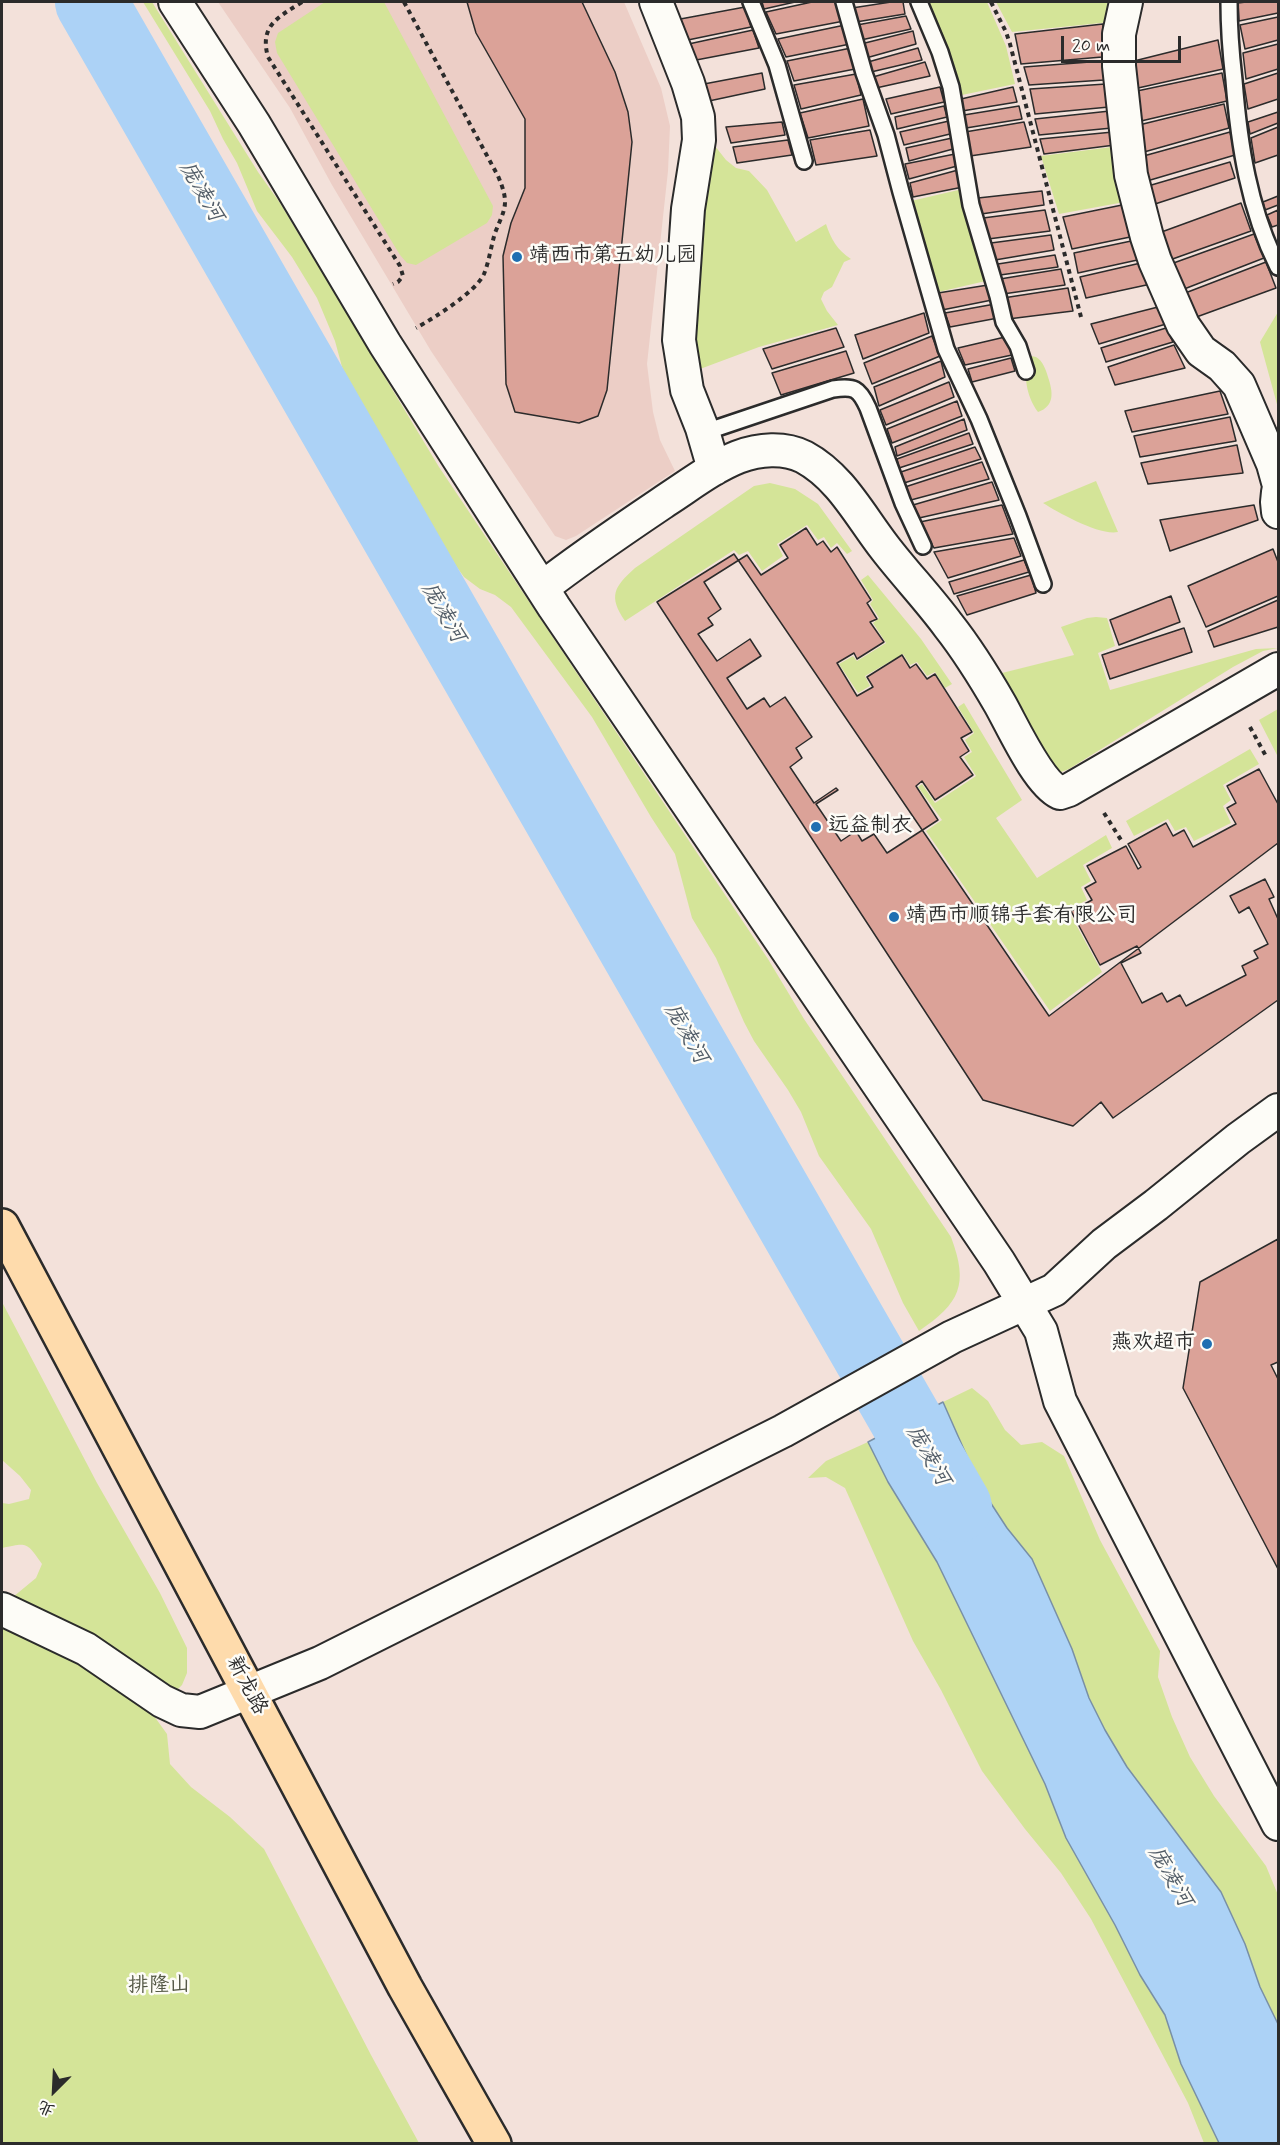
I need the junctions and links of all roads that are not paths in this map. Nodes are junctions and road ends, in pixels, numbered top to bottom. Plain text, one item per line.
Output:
1 (175, 2) edge
2 (656, 2) edge
3 (751, 2) edge
4 (844, 2) edge
5 (919, 2) edge
6 (1126, 2) edge
7 (1229, 2) edge
8 (804, 161) dead end
9 (1278, 267) edge
10 (1026, 371) dead end
11 (702, 428) junction
12 (714, 469) junction
13 (1278, 482) edge
14 (1278, 492) edge
15 (1278, 512) edge
16 (923, 546) dead end
17 (1043, 584) dead end
18 (543, 588) junction
19 (1278, 669) edge
20 (1278, 1110) edge
21 (2, 1227) edge
22 (2, 1262) edge
23 (1024, 1304) junction
24 (2, 1609) edge
25 (240, 1695) junction
26 (1278, 1824) edge
27 (474, 2144) edge
28 (494, 2144) edge

1 - 18 street
2 - 11 street
3 - 8 lane
4 - 17 lane
5 - 10 lane
6 - 13 street
7 - 9 lane
11 - 12 street
11 - 16 lane
12 - 18 street
12 - 19 street
14 - 15 street
18 - 23 street
20 - 23 street
21 - 25 main road, 新龙路
22 - 25 main road, 新龙路
23 - 25 street
23 - 26 street
24 - 25 street
25 - 27 main road, 新龙路
25 - 28 main road, 新龙路

